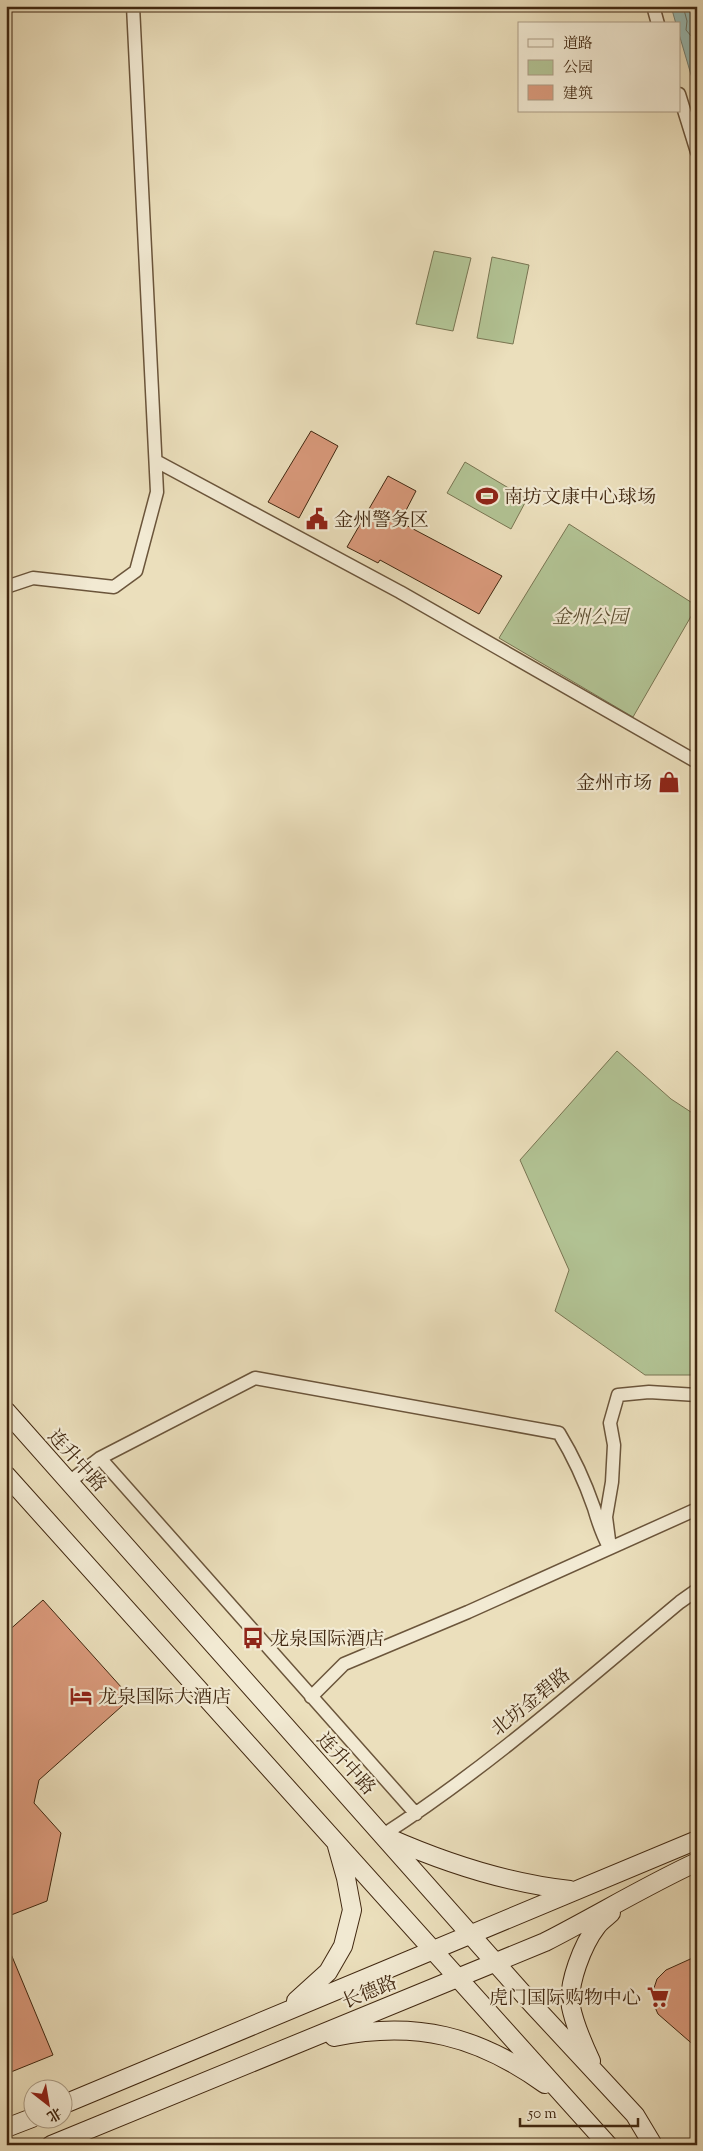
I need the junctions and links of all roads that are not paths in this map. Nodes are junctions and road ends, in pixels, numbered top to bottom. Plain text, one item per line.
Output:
1 (133, 6) edge
2 (653, 6) edge
3 (657, 22) edge
4 (680, 97) edge
5 (697, 152) edge
6 (156, 461) junction
7 (6, 587) edge
8 (697, 762) edge
9 (697, 1395) edge
10 (6, 1411) edge
11 (100, 1458) junction
12 (6, 1475) edge
13 (69, 1482) junction
14 (697, 1509) edge
15 (609, 1547) junction
16 (697, 1590) edge
17 (311, 1696) junction
18 (416, 1814) junction
19 (383, 1835) junction
20 (697, 1840) edge
21 (335, 1841) junction
22 (697, 1862) edge
23 (573, 1890) junction
24 (629, 1896) junction
25 (470, 1933) junction
26 (432, 1949) junction
27 (495, 1962) junction
28 (458, 1977) junction
29 (270, 2019) junction
30 (292, 2045) junction
31 (596, 2073) junction
32 (72, 2101) edge
33 (570, 2101) junction
34 (22, 2122) edge
35 (6, 2128) edge
36 (51, 2145) edge
37 (608, 2145) edge
38 (653, 2145) edge

1 - 6 street
2 - 3 street
4 - 5 street
6 - 7 street
6 - 8 street
9 - 15 street
10 - 13 main road, 连升中路
11 - 13 street
11 - 15 street
11 - 17 street
12 - 21 main road
13 - 19 main road, 连升中路
14 - 15 street
15 - 17 street
16 - 18 street, 北坊金碧路
17 - 18 street
18 - 19 street, 北坊金碧路
19 - 23 main road
19 - 25 main road, 连升中路
20 - 23 main road, 长德路
21 - 26 main road
21 - 29 main road
22 - 24 main road, 长德路
23 - 25 main road, 长德路
24 - 27 main road, 长德路
24 - 31 main road
25 - 26 main road, 长德路
25 - 27 main road, 连升中路
26 - 28 main road
26 - 29 main road, 长德路
27 - 28 main road, 长德路
27 - 31 main road, 连升中路
28 - 30 main road, 长德路
28 - 33 main road
29 - 32 main road, 长德路
30 - 33 main road
30 - 36 main road, 长德路
31 - 38 main road, 连升中路
33 - 37 main road
34 - 35 main road

